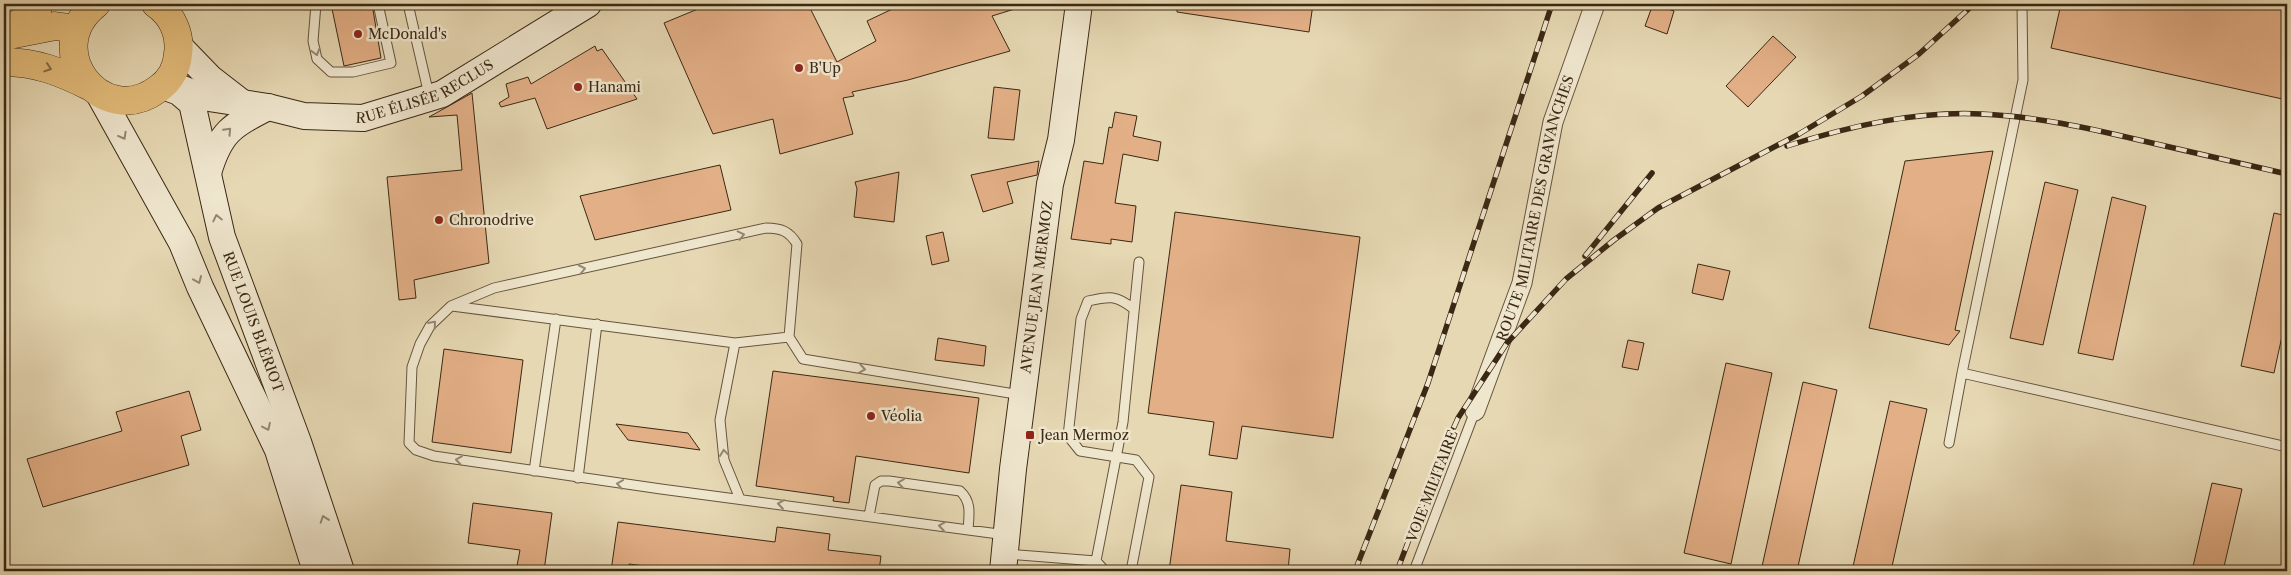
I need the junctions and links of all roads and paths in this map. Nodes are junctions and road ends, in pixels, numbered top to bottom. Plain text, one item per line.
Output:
1 (39, 4) edge
2 (316, 4) edge
3 (378, 4) edge
4 (408, 4) edge
5 (588, 4) edge
6 (1079, 4) edge
7 (1595, 4) edge
8 (2022, 4) edge
9 (168, 9) edge
10 (79, 13) edge
11 (4, 35) edge
12 (179, 46) junction
13 (4, 62) edge
14 (165, 84) junction
15 (94, 90) junction
16 (430, 98) junction
17 (256, 105) junction
18 (208, 173) junction
19 (1138, 262) dead end
20 (451, 306) junction
21 (1134, 309) junction
22 (556, 319) junction
23 (597, 324) junction
24 (789, 337) junction
25 (735, 343) junction
26 (1962, 373) junction
27 (1024, 396) junction
28 (1476, 411) joint
29 (1949, 443) dead end
30 (2287, 447) edge
31 (1116, 458) junction
32 (534, 471) junction
33 (578, 478) junction
34 (740, 499) junction
35 (869, 516) junction
36 (968, 530) junction
37 (1005, 554) edge
38 (1096, 562) junction
39 (316, 571) edge
40 (341, 571) edge
41 (1105, 571) edge
42 (1131, 571) edge
43 (1414, 571) edge

1 - 11 main road
2 -> 3 lane
4 - 16 lane
5 - 16 main road, RUE ÉLISÉE RECLUS
6 - 27 main road, AVENUE JEAN MERMOZ
7 - 28 street, ROUTE MILITAIRE DES GRAVANCHES
8 - 26 lane
9 - 12 main road
10 - 11 main road
10 - 15 main road
12 - 14 main road
12 - 17 main road, RUE ÉLISÉE RECLUS
13 -> 15 main road
14 - 15 main road
14 - 17 main road, RUE ÉLISÉE RECLUS
14 - 18 main road, RUE LOUIS BLÉRIOT
15 -> 39 main road, RUE LOUIS BLÉRIOT
16 - 17 main road, RUE ÉLISÉE RECLUS
18 -> 17 main road
40 -> 18 main road, RUE LOUIS BLÉRIOT
19 - 21 lane
20 - 22 lane
20 -> 24 lane
32 -> 20 lane
21 - 31 lane
21 - 31 lane
22 - 23 lane
22 - 32 lane
23 - 25 lane
23 - 33 lane
24 - 25 lane
24 -> 27 lane
34 -> 25 lane
26 - 29 lane
26 - 30 lane
27 - 37 main road, AVENUE JEAN MERMOZ
28 - 43 lane, VOIE MILITAIRE
31 - 38 lane
31 - 42 lane
32 - 33 lane
34 -> 33 lane
35 -> 34 lane
36 -> 35 lane
36 -> 35 lane
36 - 37 lane
37 - 38 lane
38 - 41 lane

